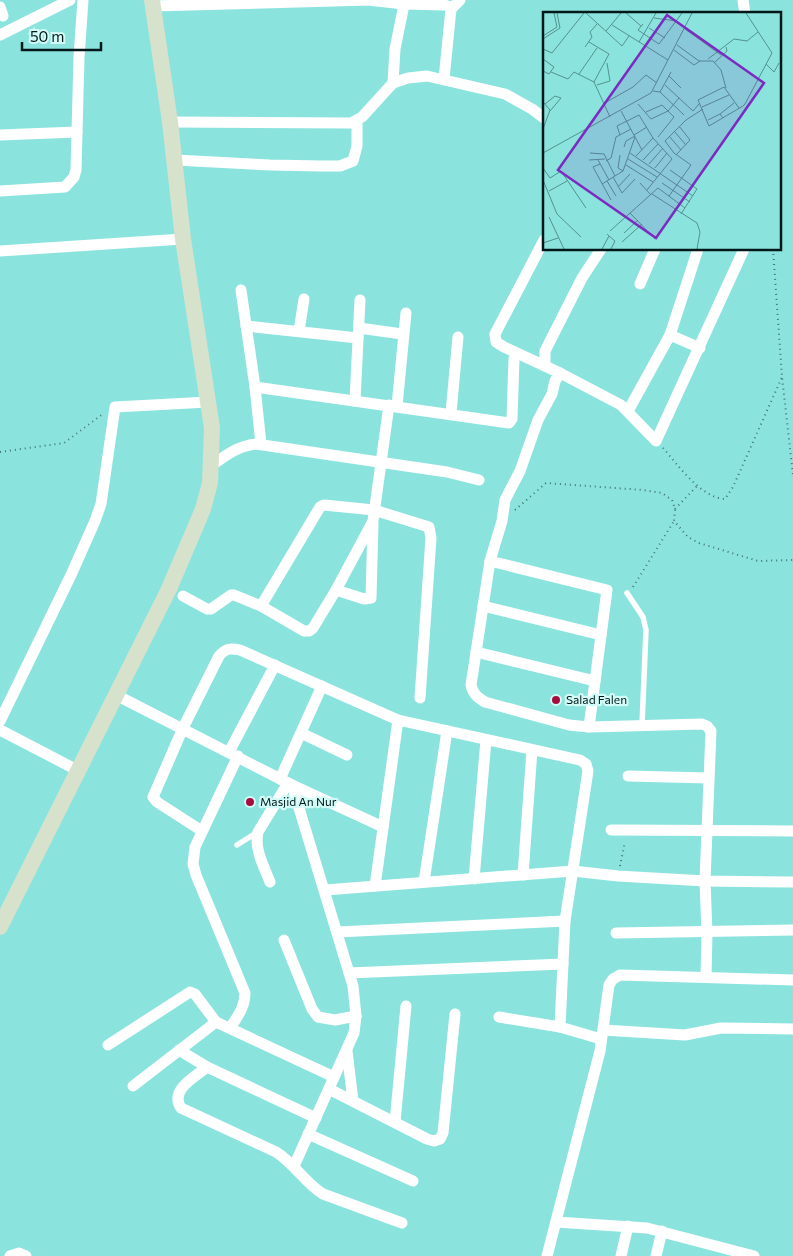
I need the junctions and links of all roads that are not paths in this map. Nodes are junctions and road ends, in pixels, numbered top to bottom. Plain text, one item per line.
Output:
1 (70, 0) edge
2 (83, 0) edge
3 (460, 0) edge
4 (405, 2) edge
5 (153, 3) edge
6 (451, 9) junction
7 (0, 35) edge
8 (444, 79) junction
9 (394, 82) junction
10 (543, 117) edge
11 (358, 120) junction
12 (170, 122) junction
13 (77, 132) junction
14 (0, 135) edge
15 (174, 160) junction
16 (0, 191) edge
17 (183, 239) junction
18 (543, 242) edge
19 (601, 250) edge
20 (655, 250) edge
21 (698, 250) edge
22 (744, 250) edge
23 (0, 251) edge
24 (640, 284) dead end
25 (241, 290) dead end
26 (304, 299) dead end
27 (360, 300) dead end
28 (406, 313) dead end
29 (246, 326) junction
30 (300, 331) junction
31 (359, 333) junction
32 (402, 334) junction
33 (670, 335) junction
34 (458, 337) dead end
35 (700, 348) junction
36 (514, 360) dead end
37 (545, 366) junction
38 (560, 373) junction
39 (255, 387) junction
40 (355, 400) junction
41 (208, 402) junction
42 (393, 405) junction
43 (628, 411) junction
44 (451, 414) junction
45 (261, 444) junction
46 (381, 463) junction
47 (212, 466) junction
48 (479, 480) dead end
49 (374, 516) junction
50 (490, 561) junction
51 (336, 590) junction
52 (627, 593) road end
53 (183, 596) dead end
54 (261, 606) junction
55 (483, 606) junction
56 (601, 635) junction
57 (476, 652) junction
58 (275, 665) junction
59 (595, 681) junction
60 (322, 686) junction
61 (116, 695) junction
62 (420, 698) dead end
63 (398, 720) junction
64 (0, 721) edge
65 (642, 725) junction
66 (589, 727) junction
67 (183, 728) junction
68 (0, 730) edge
69 (447, 731) junction
70 (300, 733) junction
71 (486, 740) junction
72 (532, 750) junction
73 (233, 754) junction
74 (347, 755) dead end
75 (78, 770) junction
76 (628, 776) dead end
77 (708, 778) junction
78 (287, 782) junction
79 (383, 827) junction
80 (611, 830) dead end
81 (706, 830) junction
82 (793, 831) edge
83 (202, 832) junction
84 (258, 832) junction
85 (236, 845) dead end
86 (573, 871) junction
87 (523, 875) junction
88 (474, 879) junction
89 (705, 881) junction
90 (270, 882) dead end
91 (424, 882) junction
92 (793, 882) edge
93 (375, 886) junction
94 (325, 890) junction
95 (565, 921) junction
96 (0, 927) edge
97 (793, 930) edge
98 (337, 932) junction
99 (616, 933) dead end
100 (707, 933) junction
101 (284, 940) dead end
102 (563, 964) junction
103 (349, 973) junction
104 (706, 976) junction
105 (793, 980) edge
106 (406, 1006) dead end
107 (455, 1014) dead end
108 (356, 1016) junction
109 (499, 1017) dead end
110 (216, 1022) junction
111 (560, 1027) junction
112 (230, 1028) junction
113 (793, 1029) edge
114 (602, 1034) junction
115 (108, 1044) dead end
116 (179, 1050) junction
117 (347, 1050) junction
118 (207, 1067) junction
119 (334, 1076) junction
120 (133, 1086) dead end
121 (329, 1089) junction
122 (352, 1101) junction
123 (316, 1118) junction
124 (395, 1122) junction
125 (308, 1134) junction
126 (294, 1166) junction
127 (413, 1181) dead end
128 (556, 1222) junction
129 (402, 1223) dead end
130 (628, 1226) junction
131 (662, 1231) junction
132 (10, 1256) edge
133 (26, 1256) edge
134 (547, 1256) edge
135 (621, 1256) edge
136 (656, 1256) edge
137 (754, 1256) edge

1 - 7 street
2 - 13 street
3 - 6 street
4 - 5 street
4 - 6 street
4 - 9 street
5 - 12 street
6 - 8 street
8 - 9 street
8 - 10 street
9 - 11 street
11 - 12 street
11 - 15 street
12 - 15 street
13 - 14 street
13 - 16 street
15 - 17 street
17 - 23 street
17 - 41 street
18 - 37 street
19 - 37 street
20 - 24 street
21 - 33 street
22 - 35 street
25 - 29 street
26 - 30 street
27 - 31 street
28 - 32 street
29 - 30 street
29 - 39 street
30 - 31 street
31 - 32 street
31 - 40 street
32 - 42 street
33 - 35 street
33 - 43 street
34 - 44 street
35 - 43 street
36 - 44 street
37 - 38 street
38 - 43 street
38 - 50 street
39 - 40 street
39 - 45 street
40 - 42 street
41 - 47 street
41 - 64 street
42 - 44 street
42 - 46 street
45 - 46 street
45 - 47 street
46 - 48 street
46 - 49 street
47 - 61 street
49 - 51 street
49 - 51 street
49 - 54 street
49 - 62 street
50 - 55 street
50 - 56 street
51 - 54 street
52 - 65 lane
53 - 54 street
55 - 56 street
55 - 57 street
56 - 59 street
57 - 59 street
57 - 66 street
58 - 60 street
58 - 67 street
58 - 73 street
59 - 66 street
60 - 63 street
60 - 70 street
61 - 67 street
61 - 75 street
63 - 69 street
63 - 79 street
65 - 66 street
65 - 77 street
67 - 73 street
67 - 83 street
68 - 75 street
69 - 71 street
69 - 91 street
70 - 74 street
70 - 78 street
71 - 72 street
71 - 88 street
72 - 86 street
72 - 87 street
73 - 78 street
73 - 83 street
75 - 96 street
76 - 77 street
77 - 81 street
78 - 79 street
78 - 84 street
78 - 94 street
79 - 93 street
80 - 81 street
81 - 82 street
81 - 89 street
83 - 112 street
84 - 85 lane
84 - 90 street
86 - 87 street
86 - 89 street
86 - 95 street
87 - 88 street
88 - 91 street
89 - 92 street
89 - 100 street
91 - 93 street
93 - 94 street
94 - 98 street
95 - 98 street
95 - 102 street
97 - 100 street
98 - 103 street
99 - 100 street
100 - 104 street
101 - 108 street
102 - 103 street
102 - 111 street
103 - 108 street
104 - 105 street
104 - 114 street
106 - 124 street
107 - 124 street
108 - 117 street
109 - 111 street
110 - 112 street
110 - 115 street
110 - 116 street
111 - 114 street
112 - 119 street
113 - 114 street
114 - 128 street
116 - 118 street
116 - 120 street
117 - 119 street
117 - 122 street
118 - 123 street
118 - 126 street
119 - 121 street
121 - 122 street
121 - 123 street
122 - 124 street
123 - 125 street
125 - 126 street
125 - 127 street
126 - 129 street
128 - 130 street
128 - 134 street
130 - 131 street
130 - 135 street
131 - 136 street
131 - 137 street
132 - 133 street

